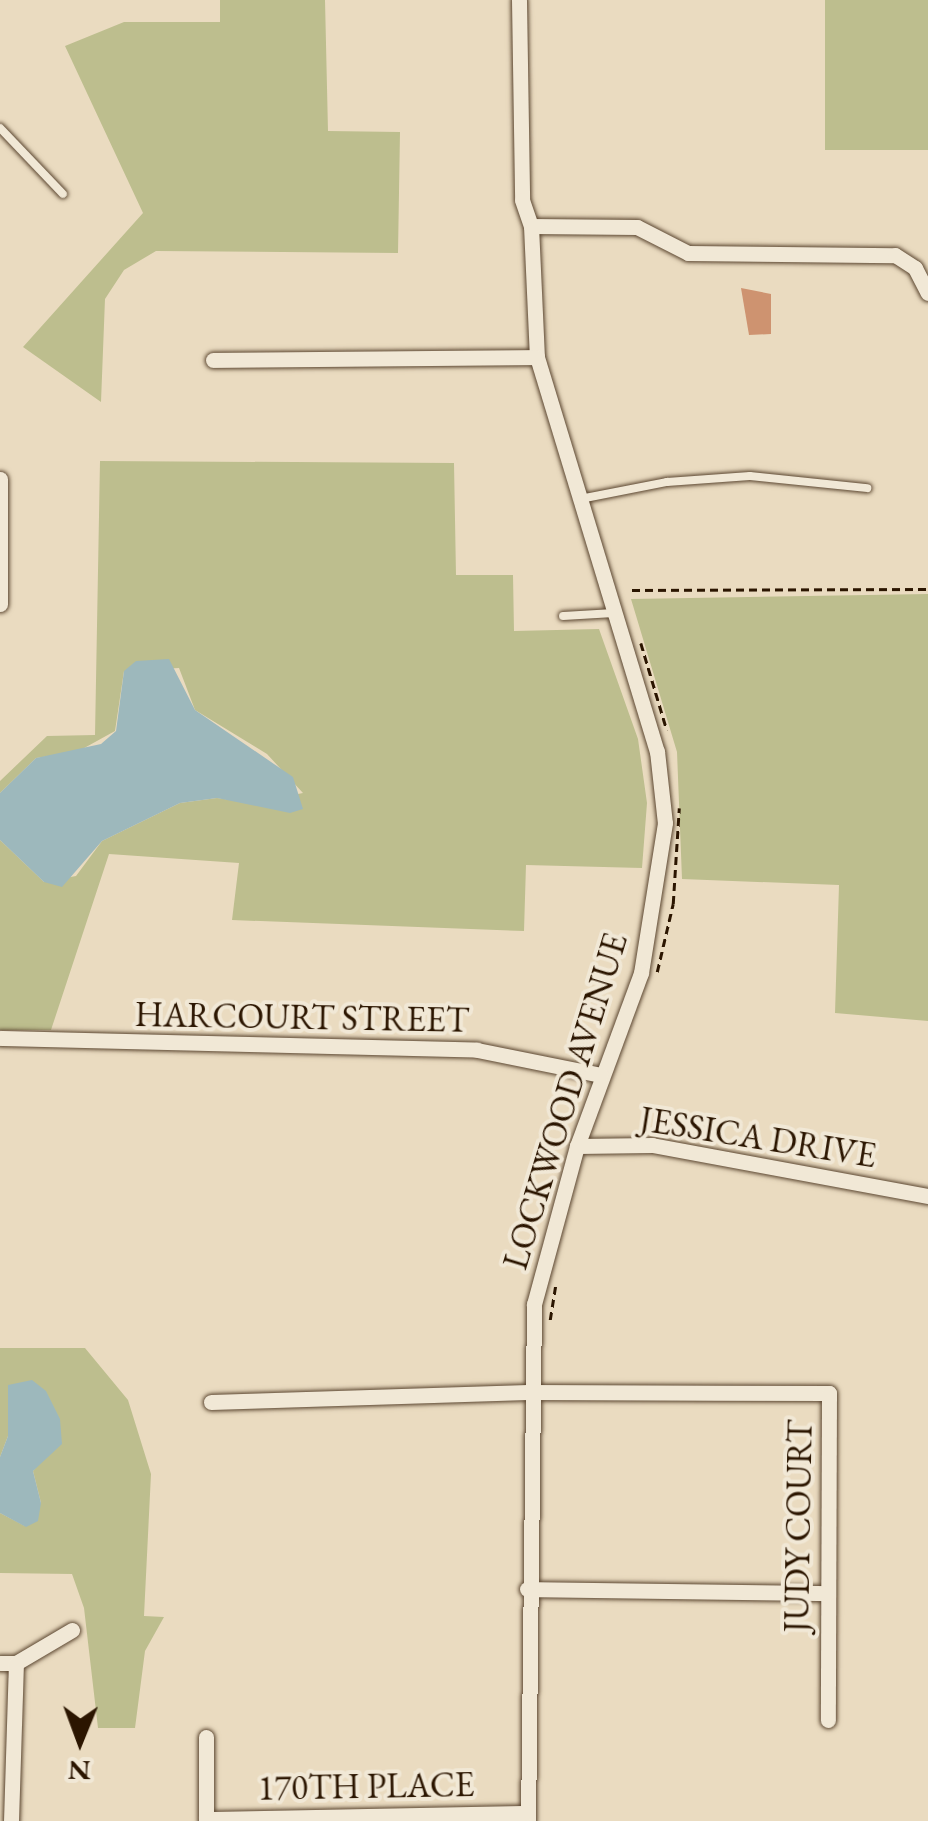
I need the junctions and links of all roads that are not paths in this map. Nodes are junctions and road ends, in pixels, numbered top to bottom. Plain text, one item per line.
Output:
1 (519, 0) edge
2 (0, 128) edge
3 (63, 194) dead end
4 (531, 226) junction
5 (928, 293) edge
6 (538, 357) junction
7 (213, 360) dead end
8 (0, 479) edge
9 (866, 488) dead end
10 (580, 499) junction
11 (0, 604) edge
12 (614, 613) junction
13 (563, 616) dead end
14 (0, 1038) edge
15 (601, 1075) junction
16 (577, 1146) junction
17 (928, 1196) edge
18 (528, 1392) junction
19 (211, 1402) dead end
20 (527, 1589) junction
21 (827, 1593) junction
22 (72, 1630) dead end
23 (8, 1663) edge
24 (828, 1720) dead end
25 (206, 1737) dead end
26 (528, 1817) edge
27 (206, 1820) edge
28 (11, 1821) edge

1 - 4 street, LOCKWOOD AVENUE
2 - 3 lane
4 - 5 street
4 - 6 street, LOCKWOOD AVENUE
6 - 7 street
6 - 10 street, LOCKWOOD AVENUE
8 - 11 street
9 - 10 lane
10 - 12 street, LOCKWOOD AVENUE
12 - 13 lane
12 - 15 street, LOCKWOOD AVENUE
14 - 15 street, HARCOURT STREET
15 - 16 street, LOCKWOOD AVENUE
16 - 17 street, JESSICA DRIVE
16 - 18 street, LOCKWOOD AVENUE
18 - 19 street
18 - 20 street, LOCKWOOD AVENUE
18 - 21 street, JUDY COURT
20 - 21 street
20 - 26 street, LOCKWOOD AVENUE
21 - 24 street, JUDY COURT
22 - 23 street
23 - 28 street
25 - 27 street
26 - 27 street, 170TH PLACE

